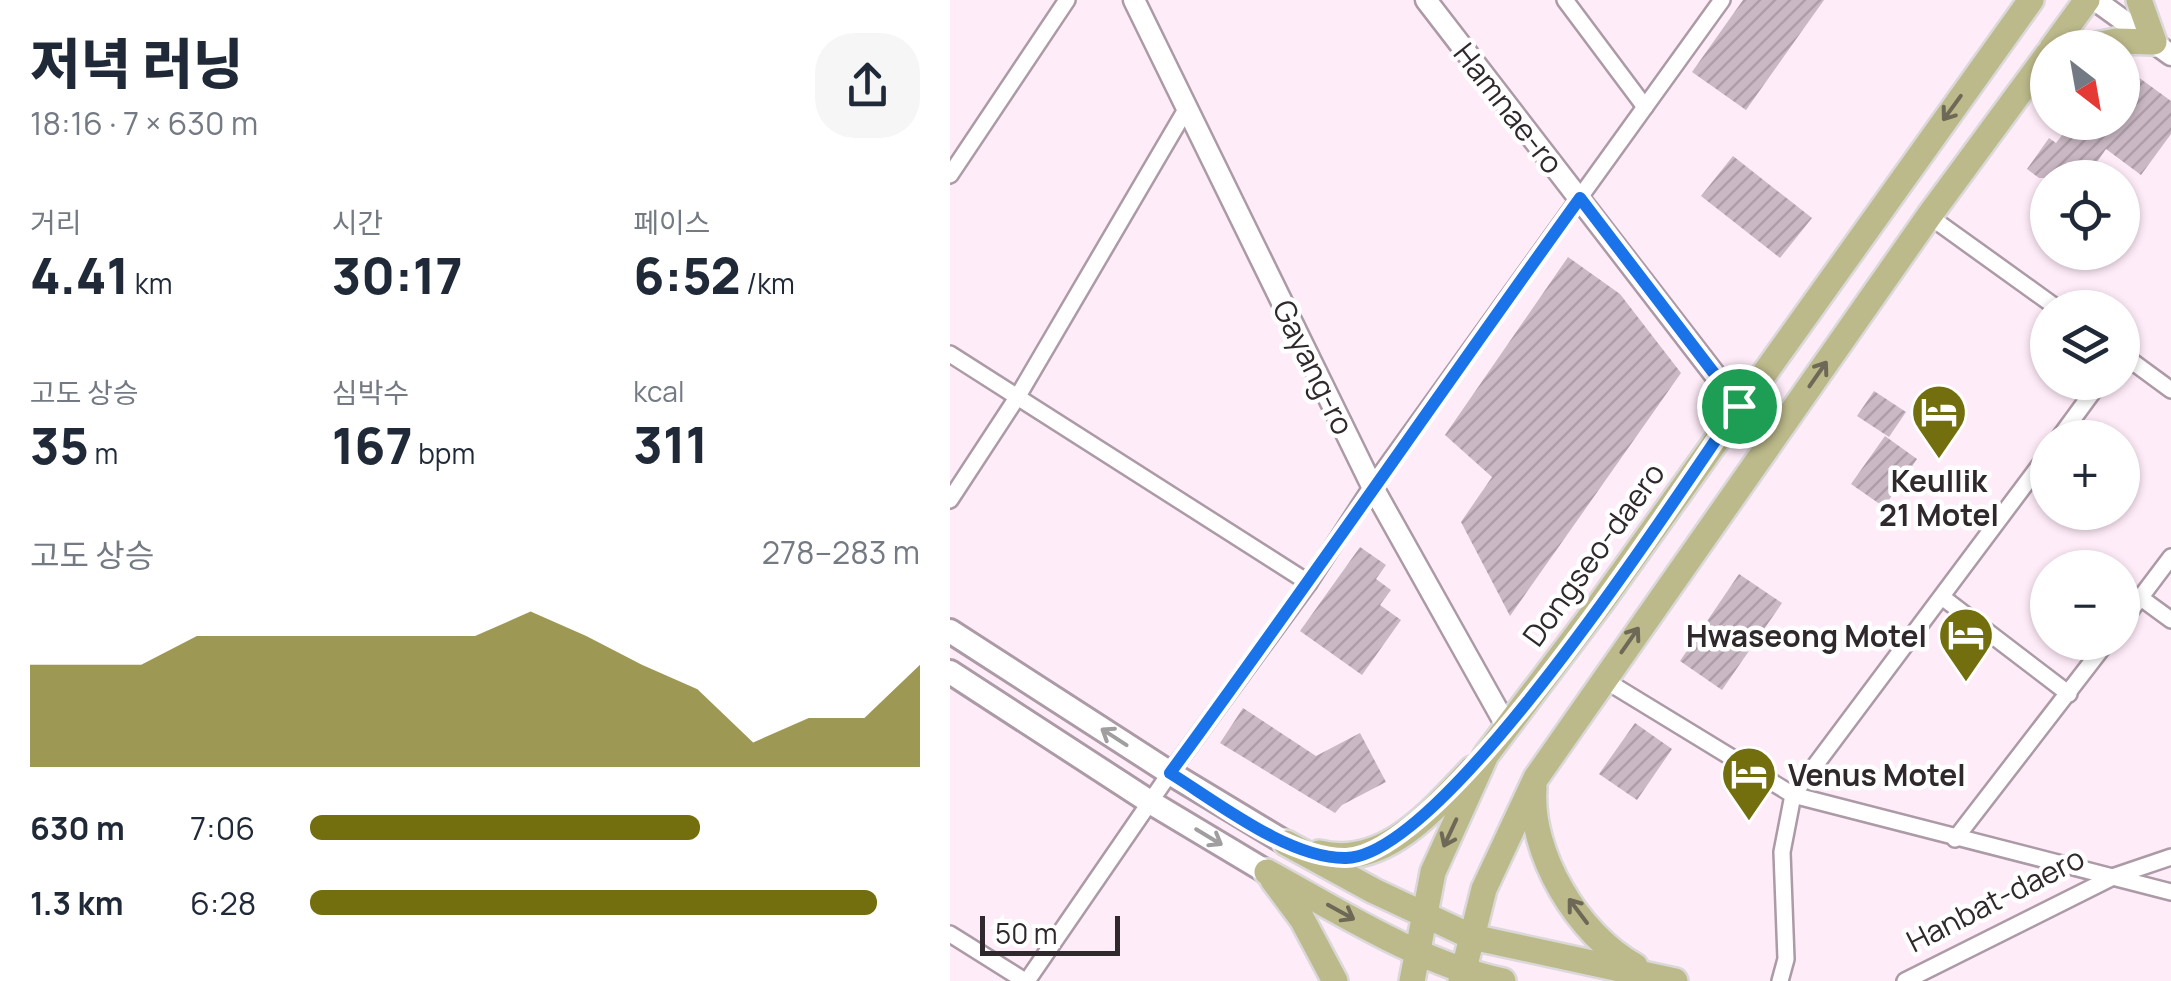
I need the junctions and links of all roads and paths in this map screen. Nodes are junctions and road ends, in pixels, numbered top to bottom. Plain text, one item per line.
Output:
1 (1067, 0) edge
2 (1134, 0) edge
3 (1426, 0) edge
4 (1565, 0) edge
5 (1722, 0) edge
6 (2031, 0) edge
7 (2087, 0) edge
8 (2095, 0) edge
9 (2139, 0) edge
10 (2065, 30) edge
11 (2162, 48) edge
12 (2030, 76) edge
13 (2030, 80) edge
14 (2024, 84) junction
15 (1188, 106) junction
16 (1645, 107) junction
17 (950, 175) edge
18 (1580, 198) junction
19 (1929, 216) junction
20 (2032, 290) edge
21 (950, 354) edge
22 (2140, 367) edge
23 (2171, 390) edge
24 (1018, 396) junction
25 (1739, 406) junction
26 (2030, 478) edge
27 (1372, 486) junction
28 (950, 500) edge
29 (2171, 558) edge
30 (1309, 584) junction
31 (1942, 597) junction
32 (2140, 598) joint
33 (2171, 620) edge
34 (950, 631) edge
35 (2094, 660) edge
36 (950, 672) edge
37 (1603, 679) junction
38 (2069, 694) junction
39 (1507, 726) junction
40 (1486, 755) junction
41 (1170, 773) junction
42 (1536, 778) junction
43 (1793, 796) junction
44 (1150, 802) junction
45 (1955, 839) junction
46 (1286, 843) junction
47 (2171, 857) edge
48 (1267, 872) junction
49 (2115, 876) junction
50 (2171, 892) edge
51 (1424, 914) junction
52 (950, 934) edge
53 (1472, 936) junction
54 (1417, 950) junction
55 (1462, 977) edge
56 (1663, 978) edge
57 (1026, 981) edge
58 (1335, 981) edge
59 (1412, 981) edge
60 (1503, 981) edge
61 (1780, 981) edge
62 (1905, 981) edge

1 - 17 street
2 - 15 street, Gayang-ro
3 - 18 street, Hamnae-ro
4 - 16 street
5 - 16 street
6 -> 25 main road, Dongseo-daero
7 - 10 main road
8 - 11 street
9 - 11 main road
12 - 14 main road
13 - 14 main road
14 - 19 main road
15 - 24 street
15 - 27 street, Gayang-ro
16 - 18 street
18 - 25 street, Hamnae-ro
18 - 27 street
19 - 20 street
37 -> 19 main road
21 - 24 street
22 - 23 street
24 - 28 street
24 - 30 street
25 - 39 main road, Dongseo-daero
26 - 31 street
27 - 30 street
27 - 39 street, Gayang-ro
29 - 32 street
30 - 41 street
31 - 38 street
31 - 43 street
32 - 33 street
41 -> 34 main road
35 - 38 street
36 - 44 main road
37 - 42 main road
37 - 43 street
38 - 45 street
39 - 40 main road, Dongseo-daero
40 - 46 main road
40 -> 51 main road, Dongseo-daero
41 - 44 street
41 - 46 main road
42 - 53 main road
56 -> 42 main road
43 - 45 street
43 - 61 street
44 -> 48 main road
44 - 57 street
45 - 49 street
46 - 51 main road
47 - 49 street, Hanbat-daero
48 -> 54 main road
48 - 58 main road
49 - 50 street
49 - 62 street, Hanbat-daero
51 - 53 main road
51 - 54 main road, Dongseo-daero
52 - 57 street
53 - 55 main road
53 - 56 main road
54 - 55 main road
54 - 59 main road, Dongseo-daero
55 - 60 main road

